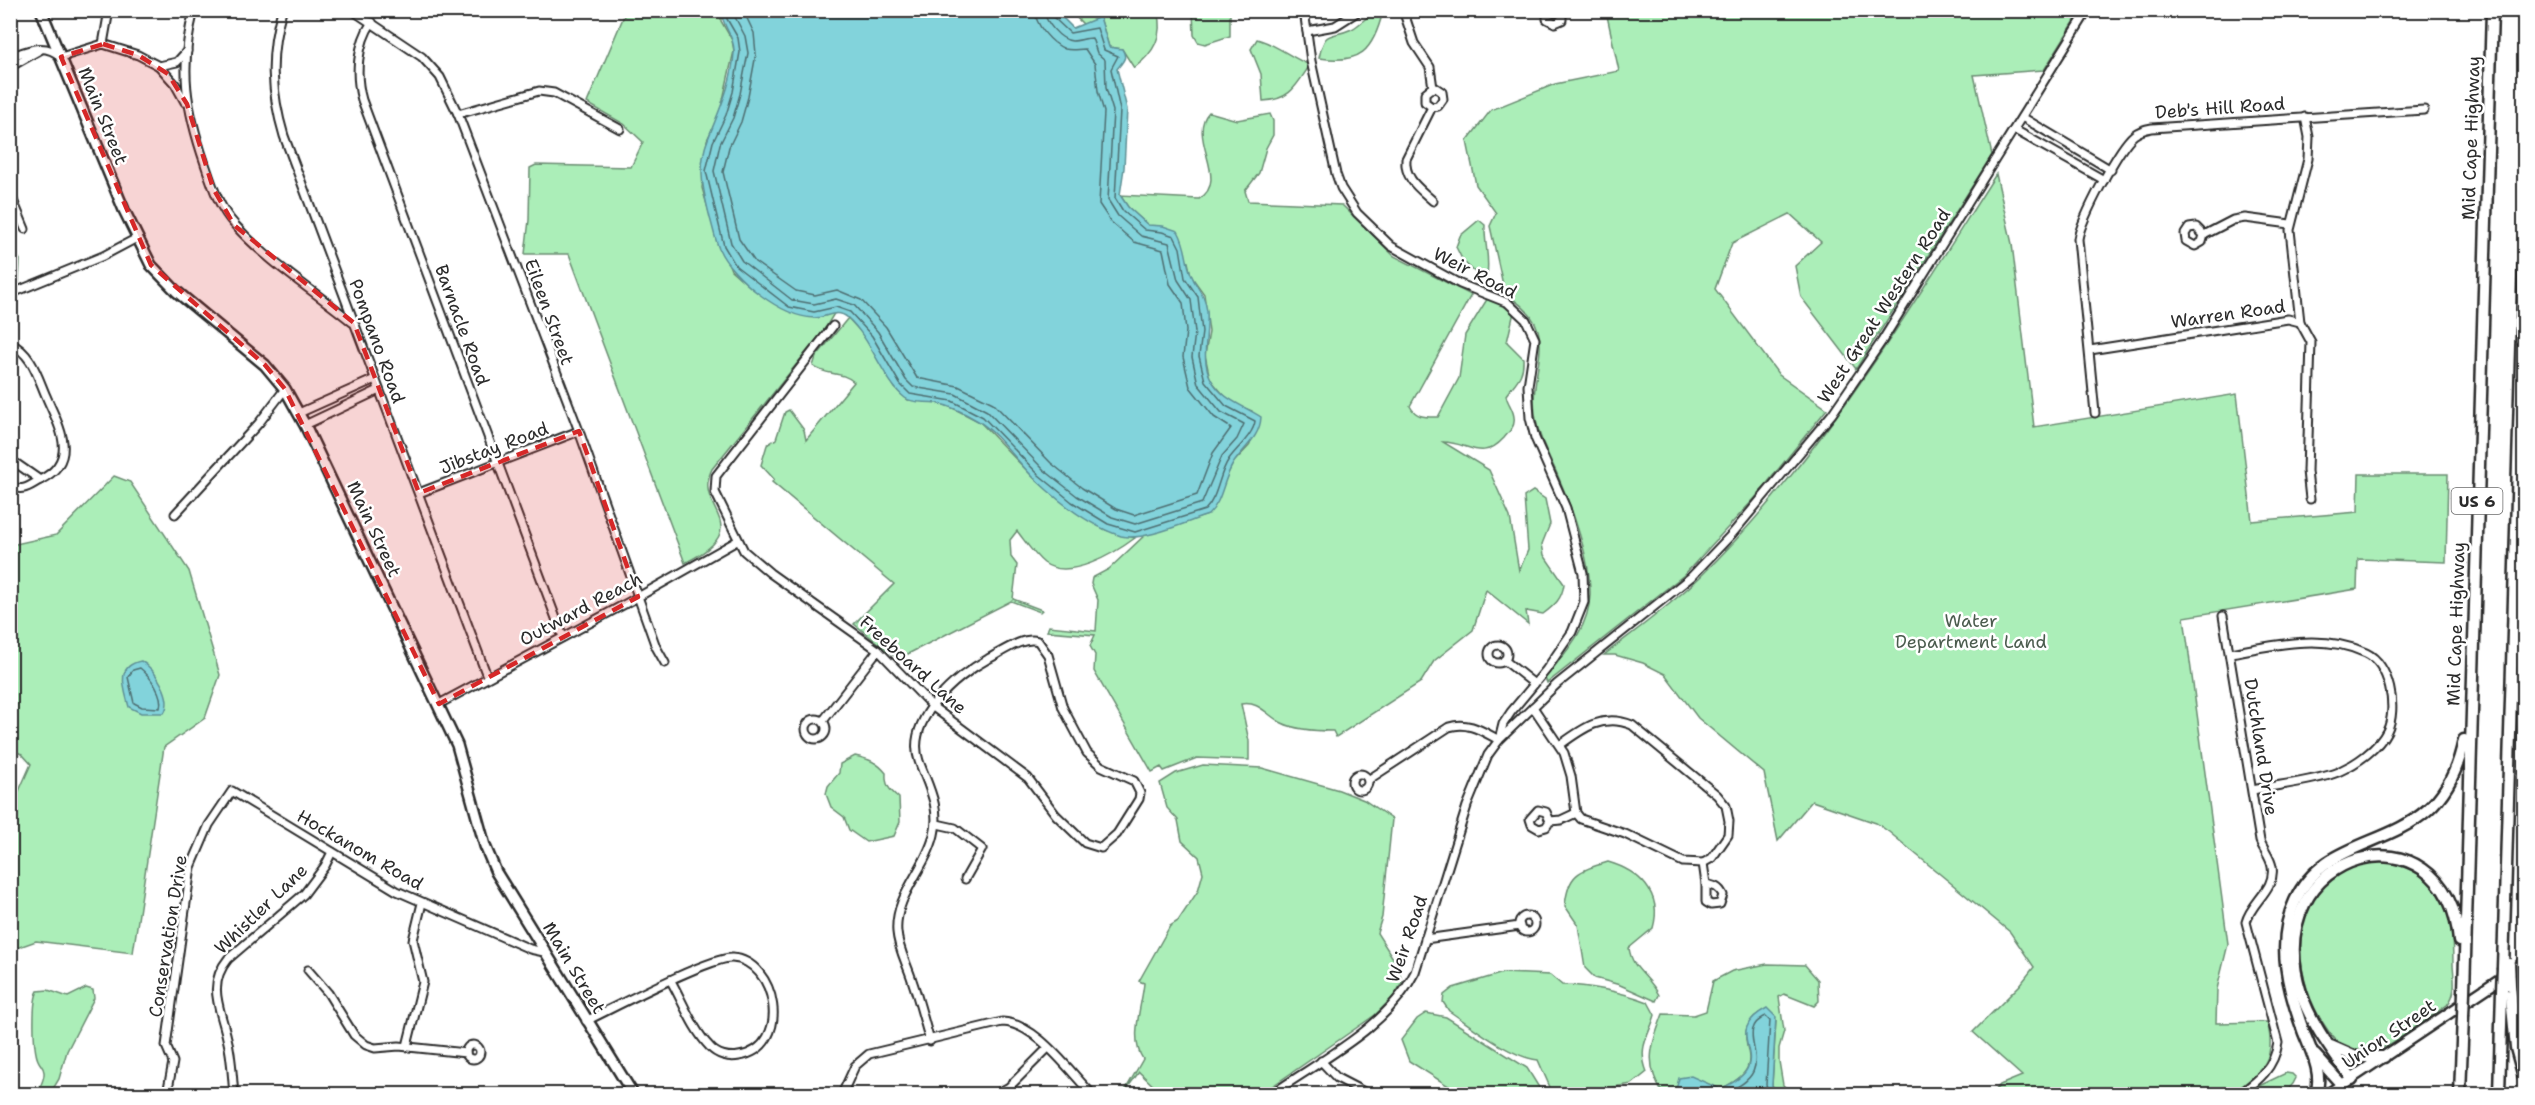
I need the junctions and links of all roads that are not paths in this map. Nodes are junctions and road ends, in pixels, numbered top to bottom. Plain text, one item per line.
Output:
1 (41, 10) edge
2 (109, 10) edge
3 (194, 10) edge
4 (282, 10) edge
5 (352, 10) edge
6 (1304, 10) edge
7 (1360, 10) edge
8 (1403, 10) edge
9 (1562, 10) edge
10 (2088, 10) edge
11 (2492, 10) edge
12 (1546, 11) edge
13 (372, 22) junction
14 (1307, 31) junction
15 (104, 44) junction
16 (45, 47) junction
17 (187, 51) junction
18 (10, 57) edge
19 (61, 57) junction
20 (159, 66) junction
21 (10, 67) edge
22 (1433, 88) junction
23 (187, 104) junction
24 (1432, 107) junction
25 (2424, 110) dead end
26 (458, 114) junction
27 (2022, 117) junction
28 (2305, 117) junction
29 (620, 129) dead end
30 (2015, 130) junction
31 (2111, 170) junction
32 (2104, 180) junction
33 (10, 193) edge
34 (1433, 201) dead end
35 (2290, 224) junction
36 (25, 229) dead end
37 (2204, 235) dead end
38 (136, 238) junction
39 (2524, 262) edge
40 (10, 294) edge
41 (2300, 322) junction
42 (354, 323) junction
43 (833, 326) dead end
44 (10, 343) edge
45 (2090, 350) junction
46 (375, 379) junction
47 (285, 389) junction
48 (379, 390) junction
49 (2096, 413) dead end
50 (299, 414) junction
51 (305, 425) junction
52 (579, 431) junction
53 (496, 464) junction
54 (10, 465) edge
55 (40, 480) junction
56 (10, 486) edge
57 (419, 493) junction
58 (2310, 499) dead end
59 (175, 514) dead end
60 (737, 541) junction
61 (638, 597) junction
62 (2223, 616) dead end
63 (563, 637) junction
64 (878, 650) junction
65 (2230, 654) junction
66 (1504, 660) dead end
67 (665, 663) dead end
68 (487, 676) junction
69 (1533, 683) junction
70 (439, 704) junction
71 (933, 707) junction
72 (1533, 707) junction
73 (2470, 713) junction
74 (823, 721) dead end
75 (1499, 740) junction
76 (1560, 745) junction
77 (1368, 780) dead end
78 (2253, 790) junction
79 (232, 791) joint
80 (1576, 813) junction
81 (1550, 821) dead end
82 (937, 824) junction
83 (332, 852) junction
84 (1702, 863) junction
85 (965, 879) dead end
86 (1706, 884) dead end
87 (422, 903) junction
88 (1520, 926) dead end
89 (1425, 939) junction
90 (544, 952) junction
91 (2524, 963) edge
92 (308, 970) dead end
93 (671, 981) junction
94 (2506, 988) junction
95 (2466, 996) junction
96 (586, 1021) junction
97 (930, 1041) junction
98 (2328, 1044) junction
99 (407, 1046) junction
100 (1047, 1049) junction
101 (2311, 1050) junction
102 (466, 1053) dead end
103 (2384, 1057) junction
104 (1321, 1060) junction
105 (2524, 1077) edge
106 (2347, 1082) junction
107 (167, 1095) edge
108 (234, 1095) edge
109 (633, 1095) edge
110 (842, 1095) edge
111 (996, 1095) edge
112 (1092, 1095) edge
113 (1272, 1095) edge
114 (1368, 1095) edge
115 (2240, 1095) edge
116 (2316, 1095) edge
117 (2328, 1095) edge
118 (2460, 1095) edge
119 (2499, 1095) edge

1 - 19 main road, Main Street
2 - 15 street
3 - 17 street
4 - 42 street, Pompano Road
5 - 13 street, Eileen Street
6 - 14 street, Weir Road
7 - 14 street
8 - 22 street
9 - 12 street
10 - 27 street, West Great Western Road
11 - 73 highway, Mid Cape Highway / US 6
13 - 26 street, Eileen Street
13 - 53 street, Barnacle Road
14 - 69 street, Weir Road
15 - 19 street
15 - 20 street
16 - 18 street
16 - 19 street
16 - 21 street
17 - 20 street
17 - 23 street
19 - 38 main road, Main Street
20 - 23 street
22 - 24 street
22 - 24 street
23 - 42 street
24 - 34 street
25 - 28 street, Deb's Hill Road
26 - 29 street
26 - 52 street, Eileen Street
27 - 30 street, West Great Western Road
27 - 31 street
28 - 31 street, Deb's Hill Road
28 - 35 street
30 - 32 street
30 - 72 street, West Great Western Road
31 - 32 street, Deb's Hill Road
32 - 45 street, Deb's Hill Road
33 - 36 street
35 - 37 street
35 - 41 street
38 - 40 street
38 - 47 main road, Main Street
39 - 94 highway, US 6, bridge
41 - 45 street, Warren Road
41 - 58 street, Warren Road
42 - 46 street, Pompano Road
43 - 60 street, Freeboard Lane
44 - 55 street
45 - 49 street, Deb's Hill Road
46 - 48 street, Pompano Road
46 - 50 street
47 - 50 main road, Main Street
47 - 59 street
48 - 51 street
48 - 57 street, Pompano Road
50 - 51 main road, Main Street
51 - 70 main road, Main Street
52 - 53 street, Jibstay Road
52 - 61 street, Eileen Street
53 - 57 street, Jibstay Road
53 - 63 street, Barnacle Road
54 - 55 street
55 - 56 street
57 - 68 street, Pompano Road
60 - 61 street, Outward Reach
60 - 64 street, Freeboard Lane
61 - 63 street, Outward Reach
61 - 67 street, Eileen Street
62 - 65 street, Dutchland Drive
63 - 68 street, Outward Reach
64 - 71 street, Freeboard Lane
64 - 74 street
65 - 78 street, Dutchland Drive
65 - 78 street
66 - 69 street
68 - 70 street, Outward Reach
69 - 75 street, Weir Road
70 - 90 main road, Main Street
71 - 71 street, Freeboard Lane
71 - 82 street
72 - 75 street, Weir Road
72 - 76 street
73 - 95 highway, Mid Cape Highway / US 6
73 - 101 highway
75 - 77 street
75 - 89 street, Weir Road
76 - 80 street
76 - 84 street
78 - 115 street, Dutchland Drive
79 - 83 street, Hockanom Road
79 - 107 street, Conservation Drive
80 - 81 street
80 - 84 street
82 - 85 street
82 - 97 street
83 - 87 street, Hockanom Road
83 - 108 street, Whistler Lane
84 - 86 street
87 - 90 street, Hockanom Road
87 - 99 street
88 - 89 street
89 - 104 street, Weir Road
90 - 96 main road, Main Street
91 - 95 main road, Union Street
92 - 99 street
93 - 93 street
93 - 96 street
94 - 105 highway
94 - 119 highway, US 6
95 - 98 highway
95 - 103 main road, Union Street
95 - 118 highway, Mid Cape Highway / US 6, bridge
96 - 109 main road, Main Street
97 - 100 street
97 - 110 street
98 - 103 highway
98 - 106 highway
99 - 102 street
100 - 111 street
100 - 112 street
101 - 106 highway
101 - 116 highway
103 - 106 main road, Union Street
104 - 113 street, Weir Road
104 - 114 street
106 - 117 main road, Union Street

